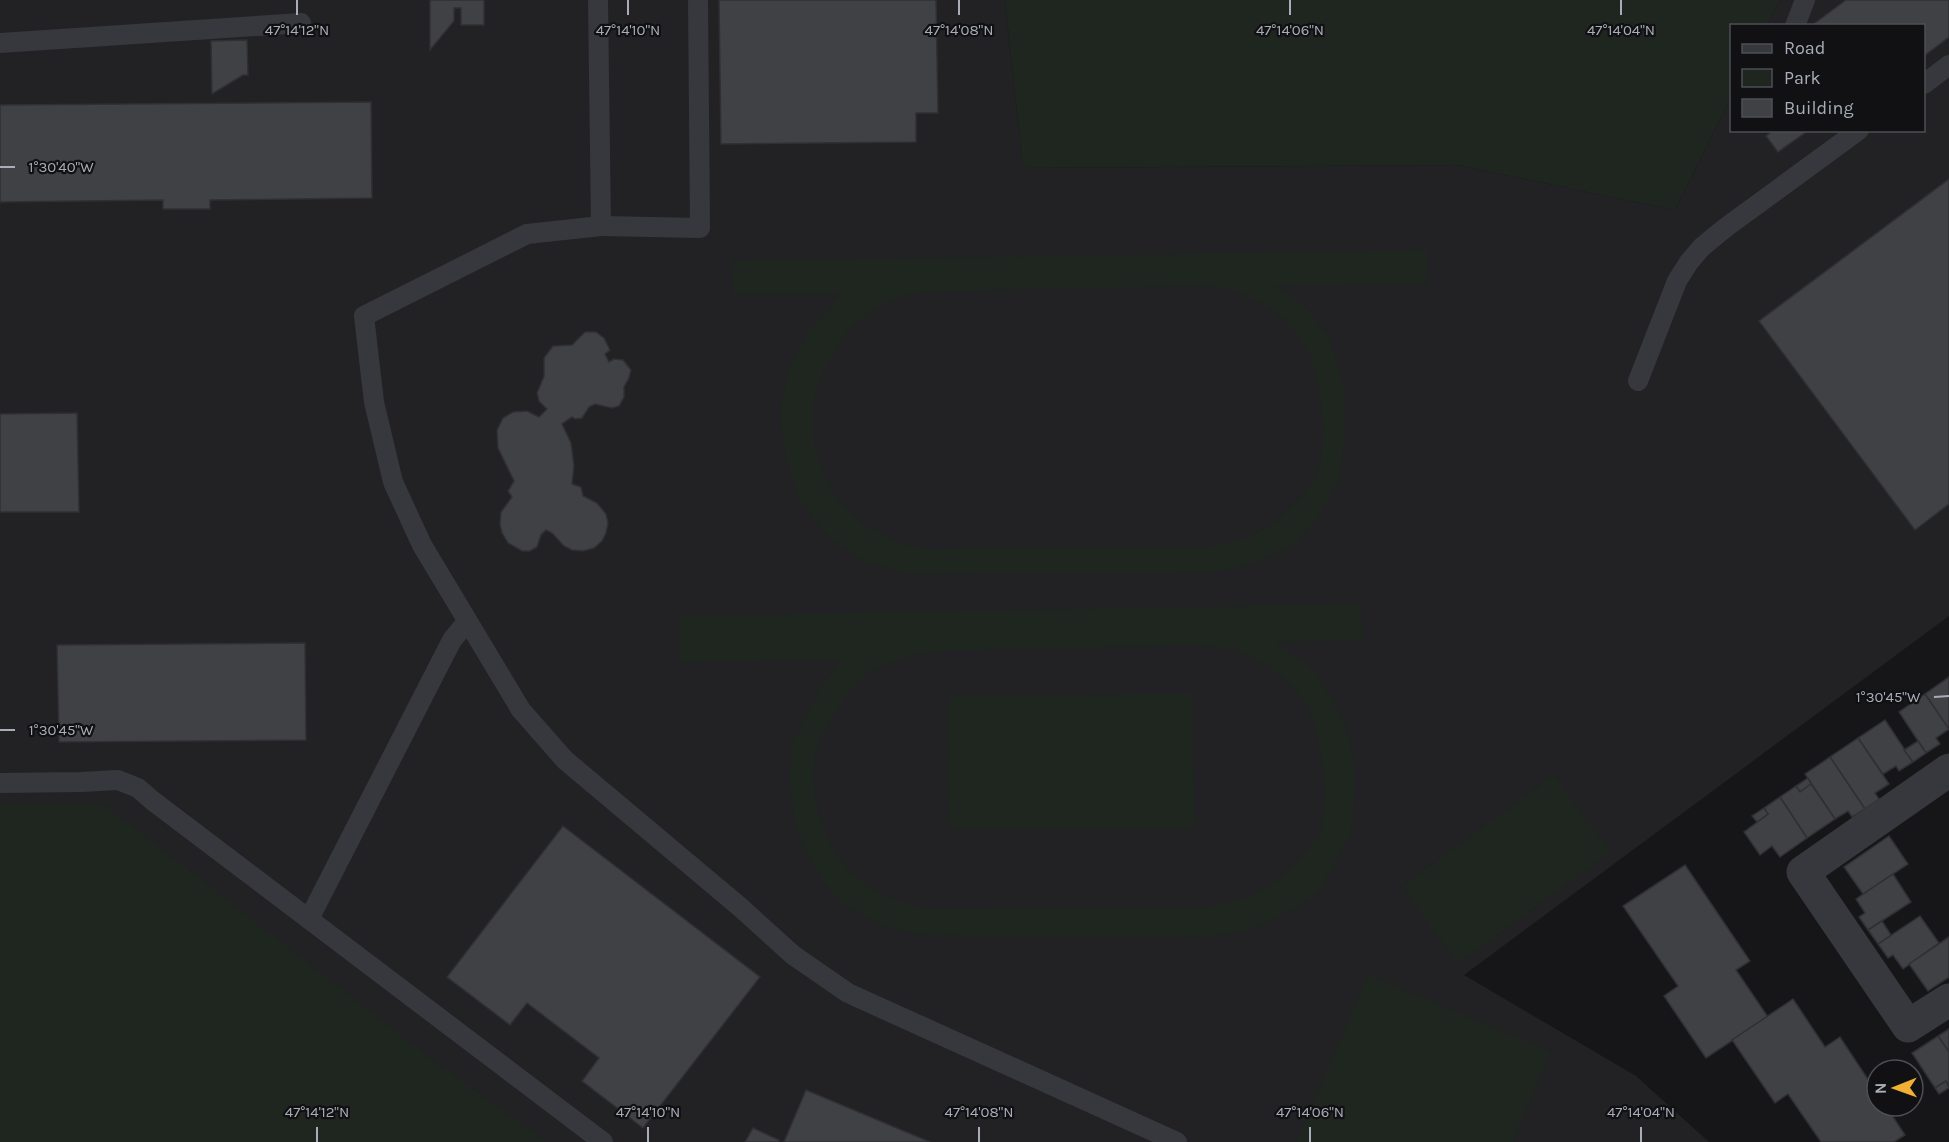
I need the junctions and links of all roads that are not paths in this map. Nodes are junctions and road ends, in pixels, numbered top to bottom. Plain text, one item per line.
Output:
1 (598, 0) edge
2 (698, 0) edge
3 (1805, 0) edge
4 (302, 23) dead end
5 (1795, 24) edge
6 (0, 43) edge
7 (1949, 65) edge
8 (1925, 83) edge
9 (1855, 132) edge
10 (601, 226) junction
11 (1638, 381) dead end
12 (467, 622) junction
13 (1949, 770) edge
14 (0, 783) edge
15 (309, 919) junction
16 (1949, 1000) edge
17 (603, 1142) edge
18 (1177, 1142) edge

1 - 10 lane
2 - 10 lane
3 - 5 lane
4 - 6 lane
7 - 8 lane
9 - 11 lane
10 - 12 lane
12 - 15 lane
12 - 18 lane
13 - 16 street
14 - 15 lane
15 - 17 lane

